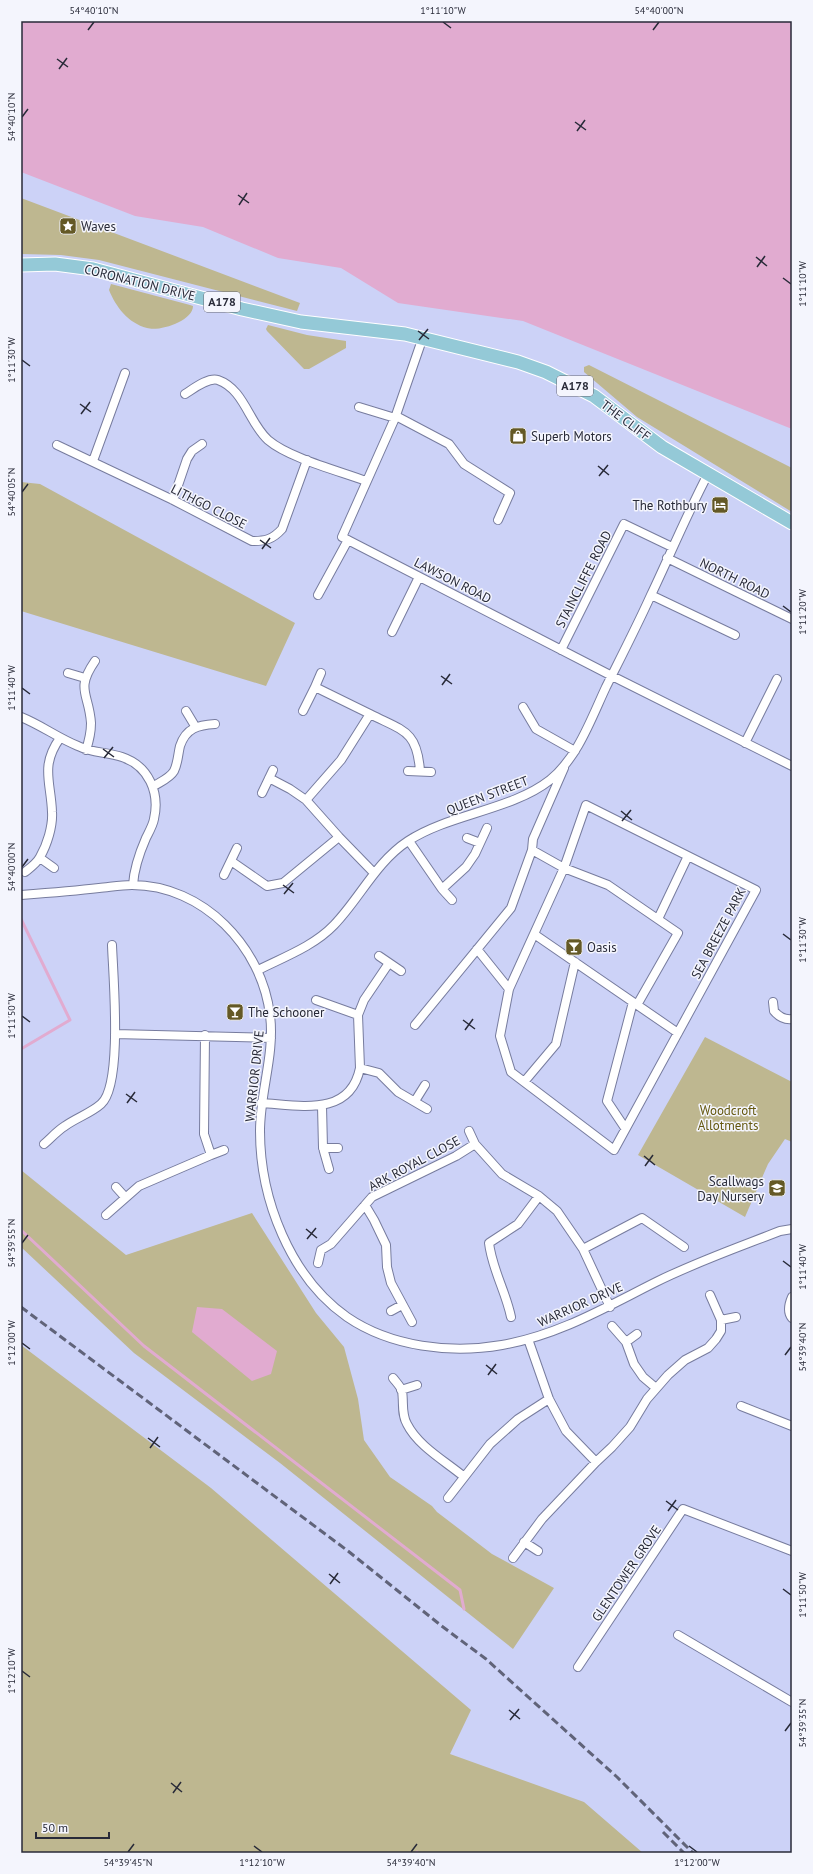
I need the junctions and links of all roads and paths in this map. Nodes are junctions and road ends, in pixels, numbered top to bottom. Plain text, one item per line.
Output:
1 (21, 265) edge
2 (423, 337) junction
3 (124, 373) dead end
4 (185, 394) dead end
5 (359, 407) dead end
6 (395, 417) junction
7 (202, 444) dead end
8 (57, 445) dead end
9 (307, 460) junction
10 (92, 461) junction
11 (708, 474) junction
12 (366, 481) junction
13 (173, 500) junction
14 (498, 520) dead end
15 (792, 523) edge
16 (348, 540) junction
17 (672, 547) junction
18 (667, 558) junction
19 (419, 577) junction
20 (318, 594) dead end
21 (651, 595) junction
22 (792, 619) edge
23 (392, 632) dead end
24 (735, 635) dead end
25 (561, 650) junction
26 (96, 661) dead end
27 (321, 672) dead end
28 (68, 674) dead end
29 (612, 676) junction
30 (85, 678) junction
31 (777, 678) dead end
32 (315, 687) junction
33 (523, 708) dead end
34 (186, 711) dead end
35 (303, 711) dead end
36 (370, 714) junction
37 (21, 717) edge
38 (215, 724) dead end
39 (195, 726) junction
40 (60, 738) junction
41 (745, 743) junction
42 (86, 750) junction
43 (575, 751) junction
44 (565, 766) junction
45 (792, 766) edge
46 (273, 770) dead end
47 (408, 771) dead end
48 (420, 771) junction
49 (431, 772) dead end
50 (269, 778) junction
51 (154, 786) junction
52 (262, 793) dead end
53 (306, 800) junction
54 (487, 828) dead end
55 (339, 838) junction
56 (467, 838) dead end
57 (409, 841) junction
58 (480, 843) junction
59 (237, 848) dead end
60 (532, 850) junction
61 (688, 856) junction
62 (40, 858) junction
63 (231, 861) junction
64 (54, 868) dead end
65 (564, 868) junction
66 (25, 872) dead end
67 (374, 872) junction
68 (224, 875) dead end
69 (133, 885) junction
70 (442, 889) junction
71 (21, 895) edge
72 (452, 900) dead end
73 (658, 919) junction
74 (534, 934) junction
75 (112, 945) dead end
76 (477, 949) junction
77 (379, 956) dead end
78 (575, 962) junction
79 (389, 963) junction
80 (258, 970) junction
81 (401, 971) dead end
82 (509, 988) junction
83 (316, 1000) dead end
84 (773, 1002) dead end
85 (635, 1003) junction
86 (358, 1015) junction
87 (792, 1019) edge
88 (415, 1025) dead end
89 (678, 1033) junction
90 (116, 1034) junction
91 (205, 1035) junction
92 (271, 1038) junction
93 (360, 1068) junction
94 (524, 1082) junction
95 (425, 1085) dead end
96 (415, 1101) junction
97 (261, 1103) junction
98 (322, 1106) junction
99 (427, 1109) dead end
100 (625, 1128) junction
101 (469, 1131) dead end
102 (44, 1144) dead end
103 (475, 1144) junction
104 (323, 1148) junction
105 (338, 1148) dead end
106 (224, 1150) dead end
107 (211, 1155) junction
108 (328, 1169) dead end
109 (116, 1187) dead end
110 (539, 1196) junction
111 (125, 1197) junction
112 (365, 1205) junction
113 (106, 1215) dead end
114 (792, 1230) edge
115 (684, 1246) dead end
116 (583, 1249) junction
117 (318, 1263) dead end
118 (710, 1295) dead end
119 (792, 1297) edge
120 (402, 1305) junction
121 (610, 1307) junction
122 (391, 1311) dead end
123 (511, 1317) dead end
124 (736, 1317) dead end
125 (792, 1318) edge
126 (721, 1320) junction
127 (412, 1322) dead end
128 (612, 1326) dead end
129 (637, 1334) dead end
130 (528, 1339) junction
131 (626, 1342) junction
132 (393, 1378) dead end
133 (417, 1384) dead end
134 (656, 1388) junction
135 (402, 1390) junction
136 (548, 1400) junction
137 (740, 1406) dead end
138 (792, 1426) edge
139 (596, 1462) junction
140 (463, 1476) junction
141 (448, 1498) dead end
142 (524, 1542) junction
143 (538, 1551) dead end
144 (792, 1551) edge
145 (513, 1558) dead end
146 (678, 1635) dead end
147 (578, 1667) dead end
148 (792, 1702) edge

1 - 2 main road, CORONATION DRIVE / A178
2 - 6 street
2 - 11 main road, THE CLIFF / A178
3 - 10 street
4 - 9 street
5 - 6 street
6 - 12 street
6 - 14 street
7 - 13 street
8 - 10 street, LITHGO CLOSE
9 - 12 street
9 - 13 street, LITHGO CLOSE
10 - 13 street, LITHGO CLOSE
11 - 15 main road, THE CLIFF / A178
11 - 17 street, QUEEN STREET
12 - 16 street
16 - 19 street, LAWSON ROAD
16 - 20 street
17 - 18 street, QUEEN STREET
17 - 25 street, STAINCLIFFE ROAD
18 - 21 street, QUEEN STREET
18 - 22 street, NORTH ROAD
19 - 23 street
19 - 25 street, LAWSON ROAD
21 - 24 street
21 - 29 street, QUEEN STREET
25 - 29 street, LAWSON ROAD
26 - 30 street
27 - 32 street
28 - 30 street
29 - 41 street, LAWSON ROAD
29 - 43 street, QUEEN STREET
30 - 42 street
31 - 41 street
32 - 35 street
32 - 36 street
33 - 43 street
34 - 39 street
36 - 48 street
36 - 53 street
37 - 40 street
38 - 39 street
39 - 51 street
40 - 42 street
40 - 62 street
41 - 45 street, LAWSON ROAD
42 - 51 street
43 - 44 street, QUEEN STREET
44 - 57 street, QUEEN STREET
44 - 60 street
46 - 50 street
47 - 48 street
48 - 49 street
50 - 52 street
50 - 53 street
51 - 69 street
53 - 55 street
54 - 58 street
55 - 63 street
55 - 67 street
56 - 58 street
57 - 67 street, QUEEN STREET
57 - 70 street
58 - 70 street
59 - 63 street
60 - 65 street
60 - 76 street
61 - 65 street, SEA BREEZE PARK
61 - 73 street
61 - 89 street, SEA BREEZE PARK
62 - 64 street
62 - 66 street
63 - 68 street
65 - 73 street
65 - 74 street, SEA BREEZE PARK
67 - 80 street, QUEEN STREET
69 - 71 street, WARRIOR DRIVE
69 - 80 street, WARRIOR DRIVE
70 - 72 street
73 - 85 street
74 - 78 street
74 - 82 street, SEA BREEZE PARK
75 - 90 street
76 - 82 street
76 - 88 street
77 - 79 street
78 - 85 street
78 - 94 street
79 - 81 street
79 - 86 street
80 - 92 street, WARRIOR DRIVE
82 - 94 street, SEA BREEZE PARK
83 - 86 street
84 - 87 street
85 - 89 street
85 - 100 street
86 - 93 street
89 - 100 street, SEA BREEZE PARK
90 - 91 street
90 - 102 street
91 - 92 street
91 - 107 street
92 - 97 street, WARRIOR DRIVE
93 - 96 street
93 - 98 street
94 - 100 street, SEA BREEZE PARK
95 - 96 street
96 - 99 street
97 - 98 street
97 - 130 street, WARRIOR DRIVE
98 - 104 street
101 - 103 street, ARK ROYAL CLOSE
103 - 110 street, ARK ROYAL CLOSE
103 - 112 street, ARK ROYAL CLOSE
104 - 105 street
104 - 108 street
106 - 107 street
107 - 111 street
109 - 111 street
110 - 116 street, ARK ROYAL CLOSE
110 - 123 street
111 - 113 street
112 - 117 street, ARK ROYAL CLOSE
112 - 120 street, ARK ROYAL CLOSE
114 - 121 street, WARRIOR DRIVE
115 - 116 street
116 - 121 street, ARK ROYAL CLOSE
118 - 126 street
119 - 125 street
120 - 122 street
120 - 127 street, ARK ROYAL CLOSE
121 - 130 street, WARRIOR DRIVE
124 - 126 street
126 - 134 street
128 - 131 street
129 - 131 street
130 - 136 street
131 - 134 street
132 - 135 street
133 - 135 street
134 - 139 street
135 - 140 street
136 - 139 street
136 - 140 street
137 - 138 street
139 - 142 street
140 - 141 street
142 - 143 street
142 - 145 street
144 - 147 street, GLENTOWER GROVE
146 - 148 street

